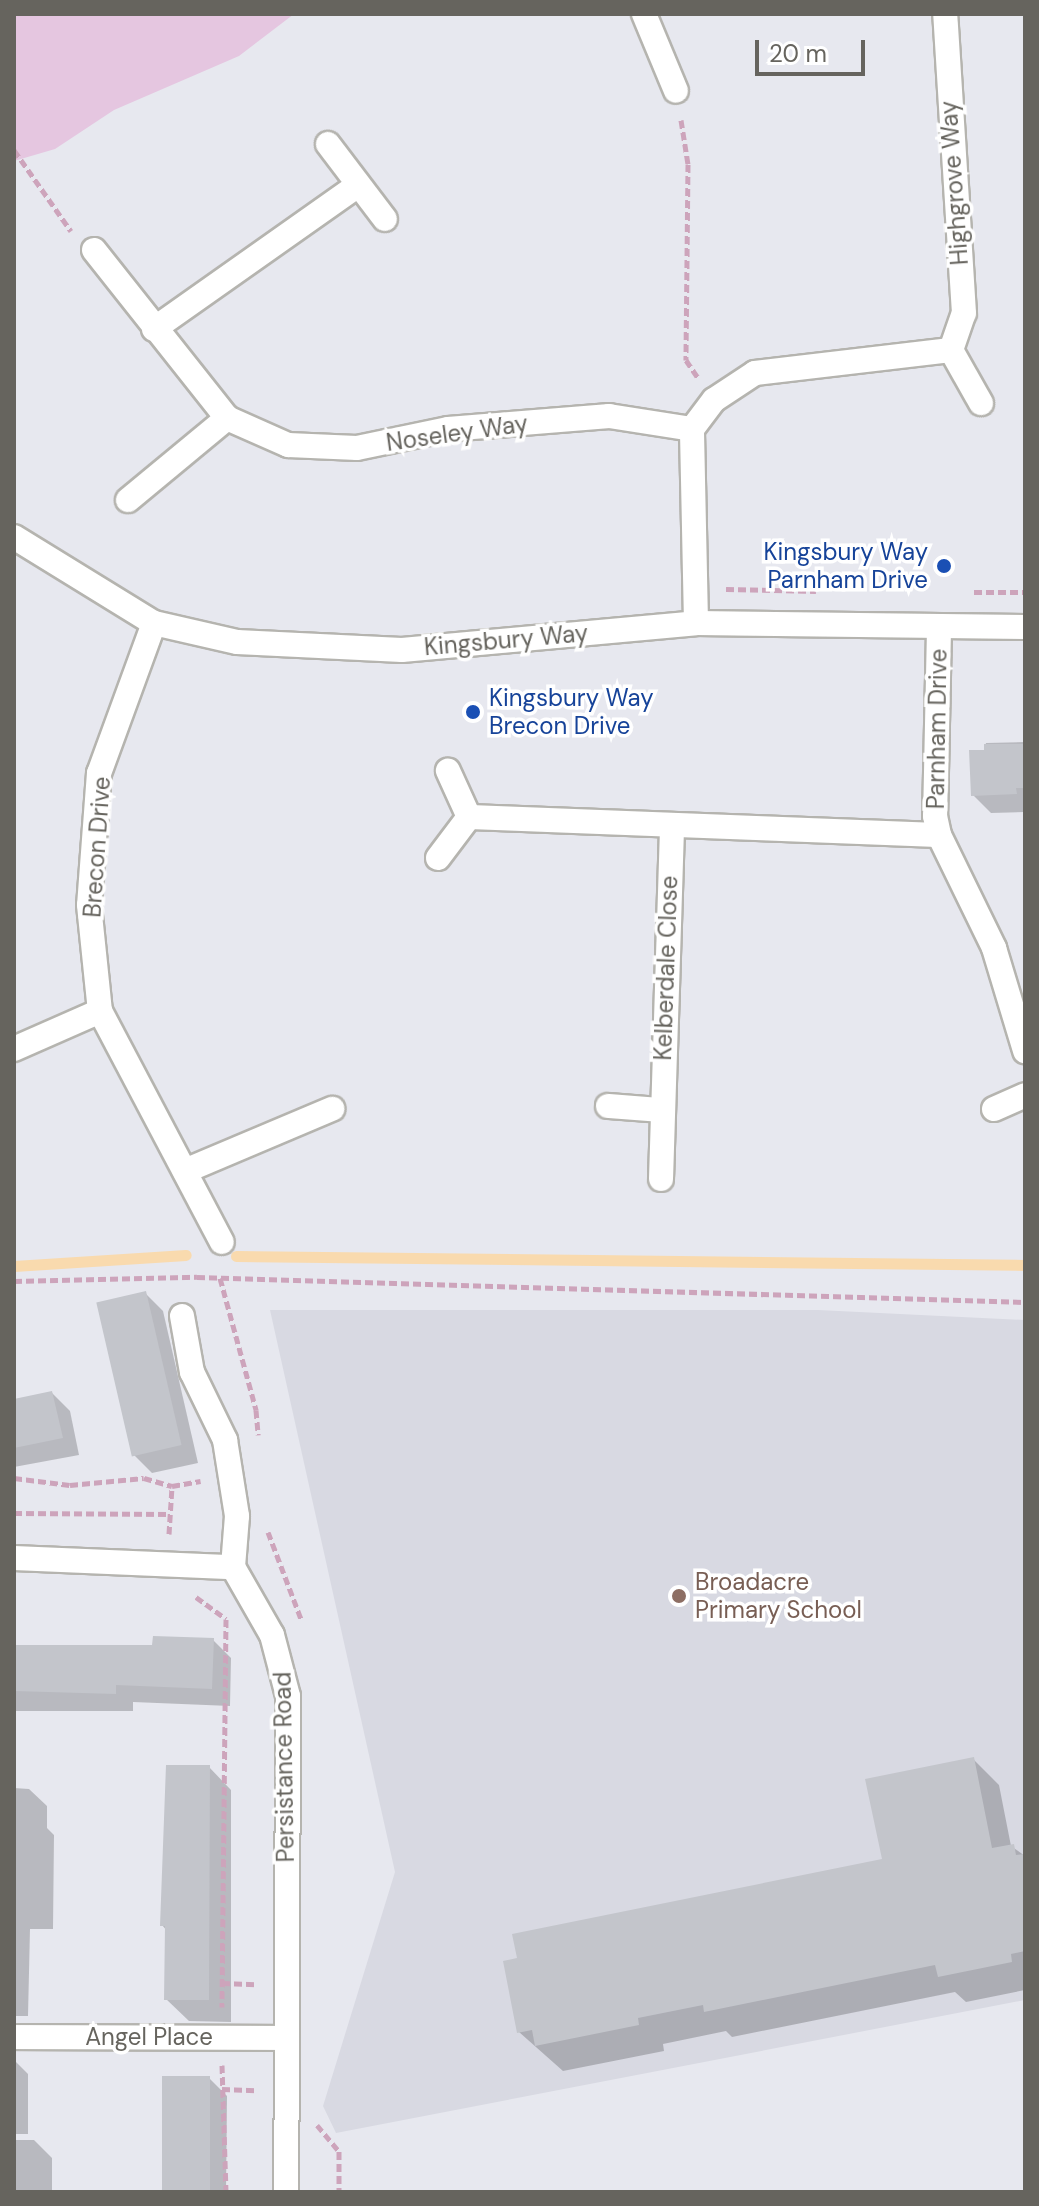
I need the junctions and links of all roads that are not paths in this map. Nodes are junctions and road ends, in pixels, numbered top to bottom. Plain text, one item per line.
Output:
1 (644, 14) edge
2 (945, 14) edge
3 (676, 91) road end
4 (328, 144) dead end
5 (358, 185) junction
6 (385, 219) dead end
7 (94, 250) road end
8 (154, 329) junction
9 (951, 350) junction
10 (981, 403) dead end
11 (227, 418) junction
12 (692, 429) junction
13 (128, 500) dead end
14 (14, 537) edge
15 (154, 623) junction
16 (696, 623) junction
17 (1025, 627) edge
18 (939, 629) junction
19 (448, 771) dead end
20 (469, 817) junction
21 (672, 826) junction
22 (939, 835) junction
23 (438, 858) dead end
24 (100, 1011) junction
25 (14, 1049) edge
26 (1025, 1051) edge
27 (1025, 1095) edge
28 (608, 1106) dead end
29 (332, 1109) dead end
30 (994, 1109) dead end
31 (660, 1110) junction
32 (185, 1171) junction
33 (661, 1179) dead end
34 (222, 1242) dead end
35 (182, 1316) dead end
36 (14, 1558) edge
37 (233, 1567) junction
38 (14, 2037) edge
39 (284, 2038) junction
40 (286, 2192) edge

1 - 3 street
2 - 9 street, Highgrove Way
4 - 5 street
5 - 6 street
5 - 8 street
7 - 8 street, Noseley Way
8 - 11 street, Noseley Way
9 - 10 street
9 - 12 street
11 - 12 street, Noseley Way
11 - 13 street
12 - 16 street
14 - 15 street, Kingsbury Way
15 - 16 street, Kingsbury Way
15 - 24 street, Brecon Drive
16 - 18 street, Kingsbury Way
17 - 18 street, Kingsbury Way
18 - 22 street, Parnham Drive
19 - 20 street
20 - 21 street
20 - 23 street
21 - 22 street
21 - 31 street, Kelberdale Close
22 - 26 street, Parnham Drive
24 - 25 street
24 - 32 street, Brecon Drive
27 - 30 street
28 - 31 street
29 - 32 street
31 - 33 street, Kelberdale Close
32 - 34 street, Brecon Drive
35 - 37 street
36 - 37 street
37 - 39 street, Persistance Road
38 - 39 street, Angel Place
39 - 40 street, Persistance Road

